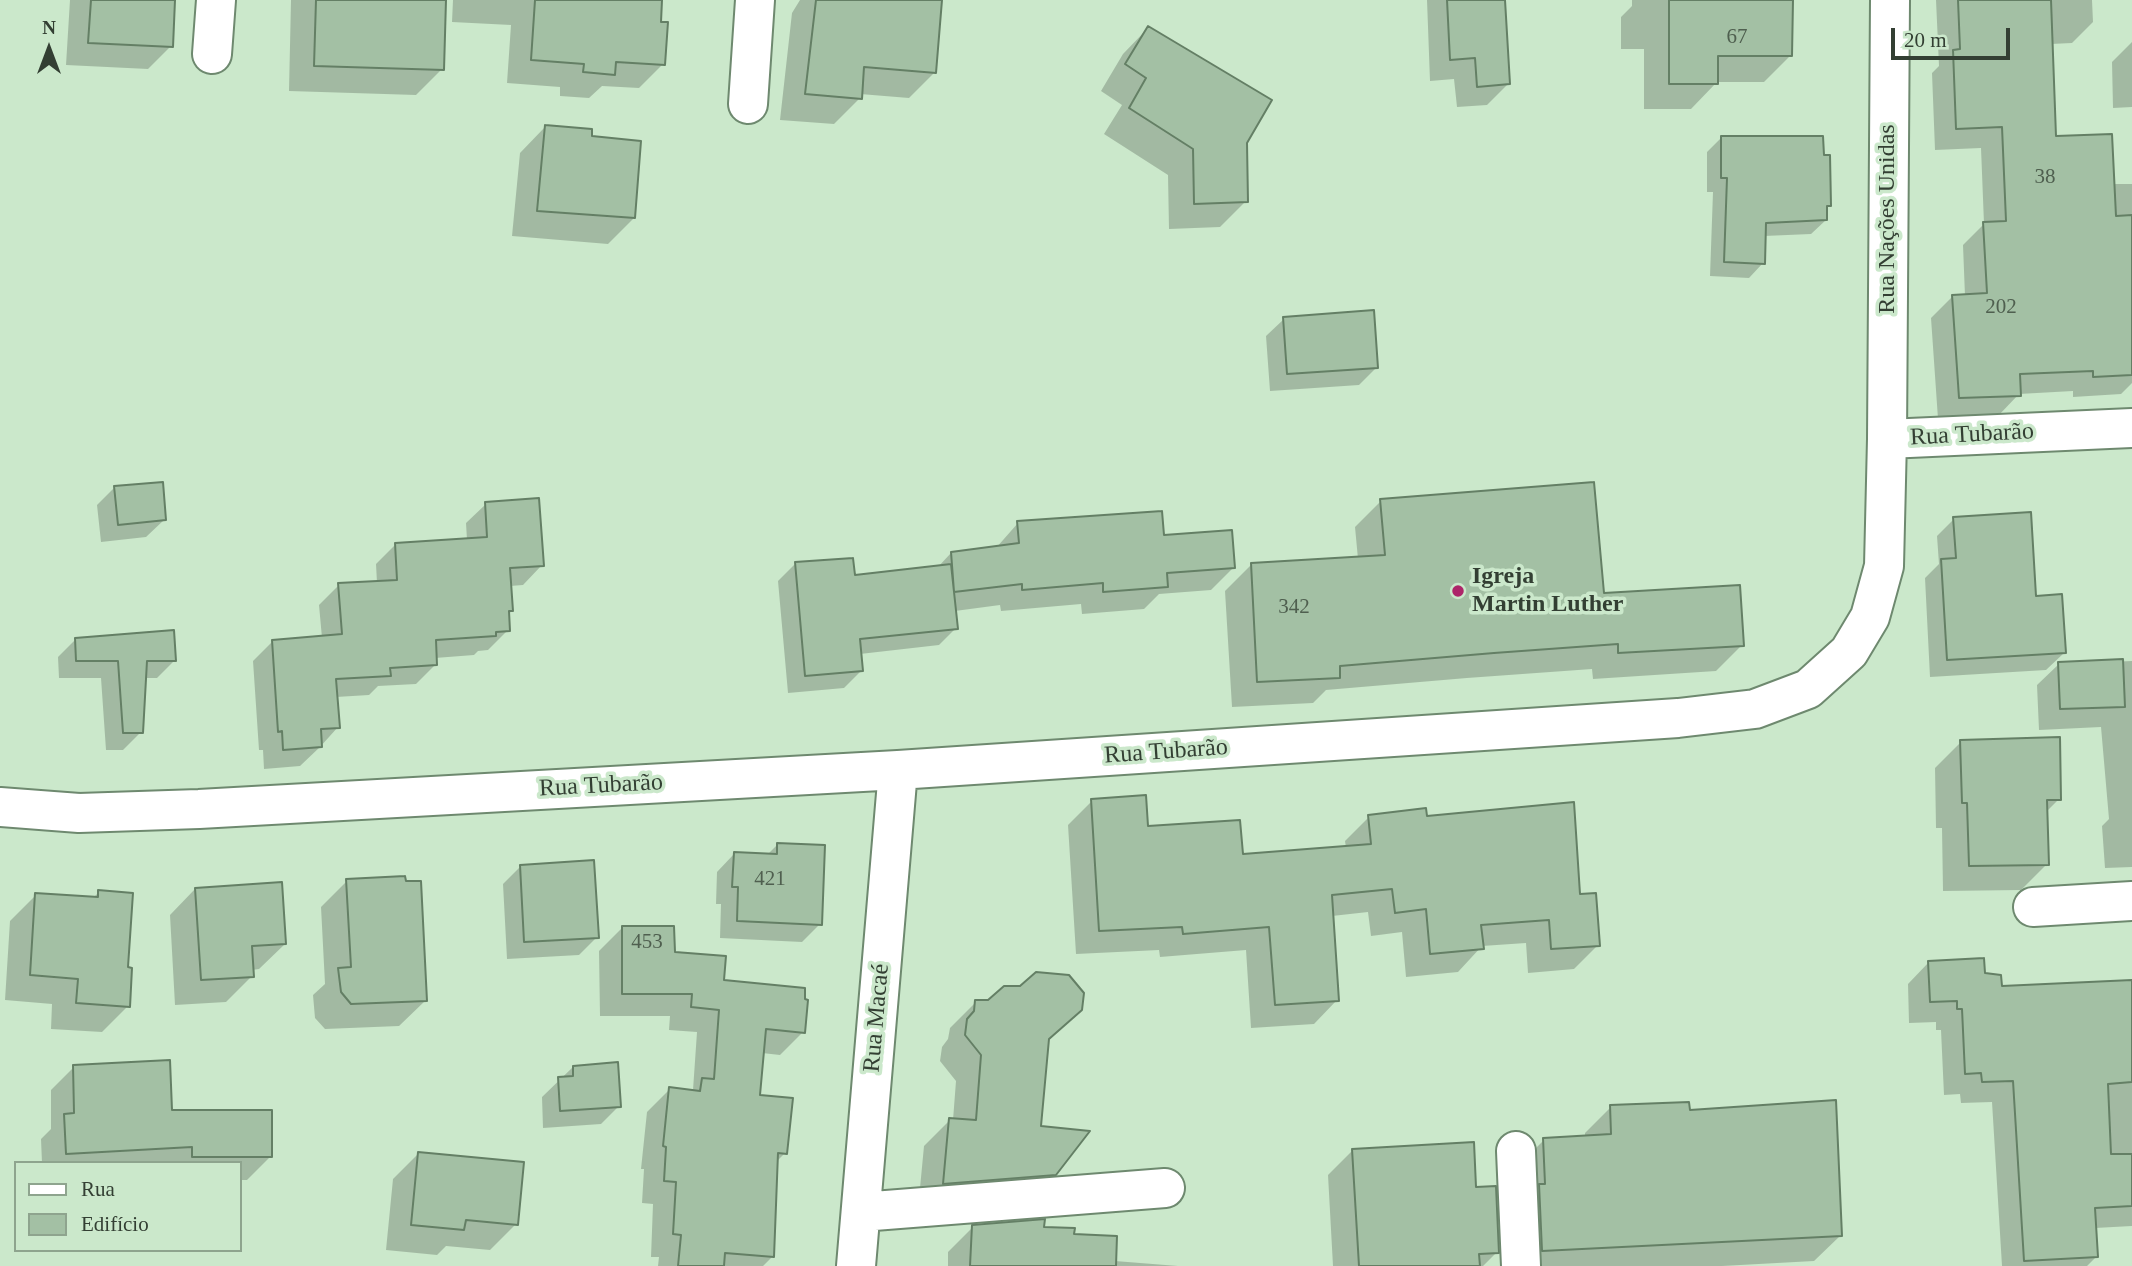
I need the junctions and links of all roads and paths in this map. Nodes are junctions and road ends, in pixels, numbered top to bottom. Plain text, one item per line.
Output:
1 (216, 0) edge
2 (755, 0) edge
3 (1890, 0) edge
4 (212, 54) dead end
5 (748, 104) dead end
6 (2132, 428) edge
7 (1887, 439) junction
8 (898, 770) junction
9 (0, 807) edge
10 (2132, 901) edge
11 (2033, 907) dead end
12 (1516, 1151) dead end
13 (1165, 1188) dead end
14 (861, 1212) junction
15 (856, 1266) edge
16 (1521, 1266) edge

1 - 4 street
2 - 5 street
3 - 7 street, Rua Nações Unidas
6 - 7 street, Rua Tubarão
7 - 8 street, Rua Tubarão
8 - 9 street, Rua Tubarão
8 - 14 street, Rua Macaé
10 - 11 street
12 - 16 street
13 - 14 street
14 - 15 street, Rua Macaé

